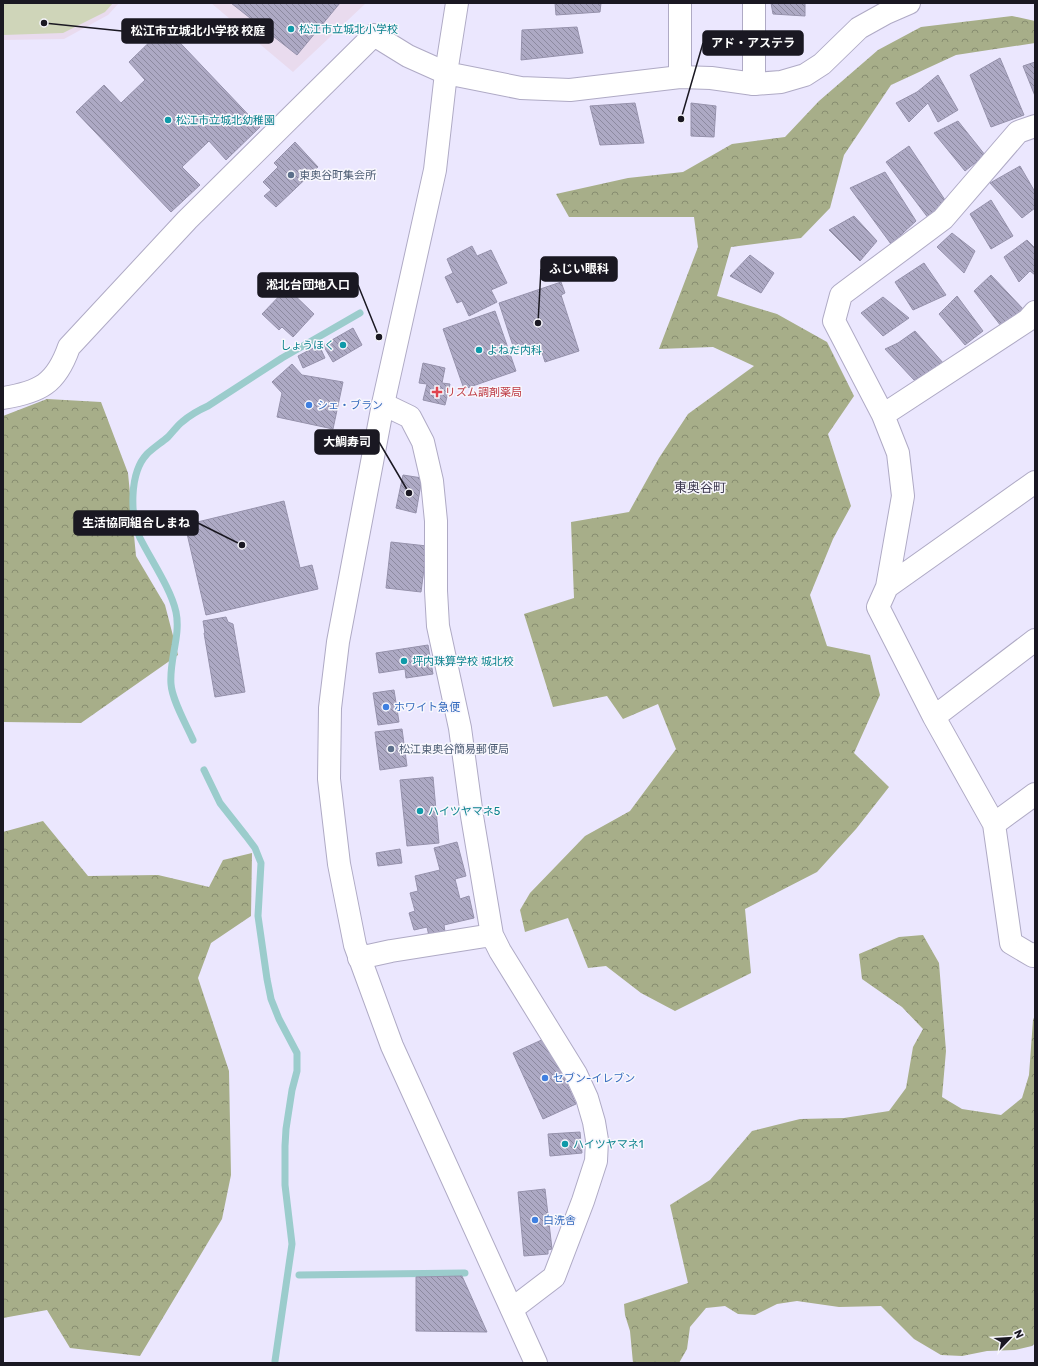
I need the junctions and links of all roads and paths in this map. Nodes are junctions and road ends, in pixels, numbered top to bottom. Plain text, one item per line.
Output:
1 (457, 3) edge
2 (680, 3) edge
3 (754, 3) edge
4 (909, 3) edge
5 (446, 73) junction
6 (680, 77) junction
7 (754, 84) junction
8 (1035, 126) edge
9 (1035, 312) edge
10 (3, 398) edge
11 (383, 404) junction
12 (883, 415) junction
13 (1035, 482) edge
14 (887, 587) junction
15 (1035, 640) edge
16 (934, 717) junction
17 (1035, 794) edge
18 (994, 824) junction
19 (492, 935) junction
20 (1035, 954) edge
21 (359, 958) junction
22 (512, 1309) junction
23 (536, 1363) edge

1 - 5 street
2 - 6 street
3 - 7 street
4 - 7 street
5 - 6 street
5 - 10 street
5 - 11 street
6 - 7 street
8 - 12 street
9 - 12 street
11 - 19 street
11 - 21 street
12 - 14 street
13 - 14 street
14 - 16 street
15 - 16 street
16 - 18 street
17 - 18 street
18 - 20 street
19 - 21 street
19 - 22 street
21 - 22 street
22 - 23 street

